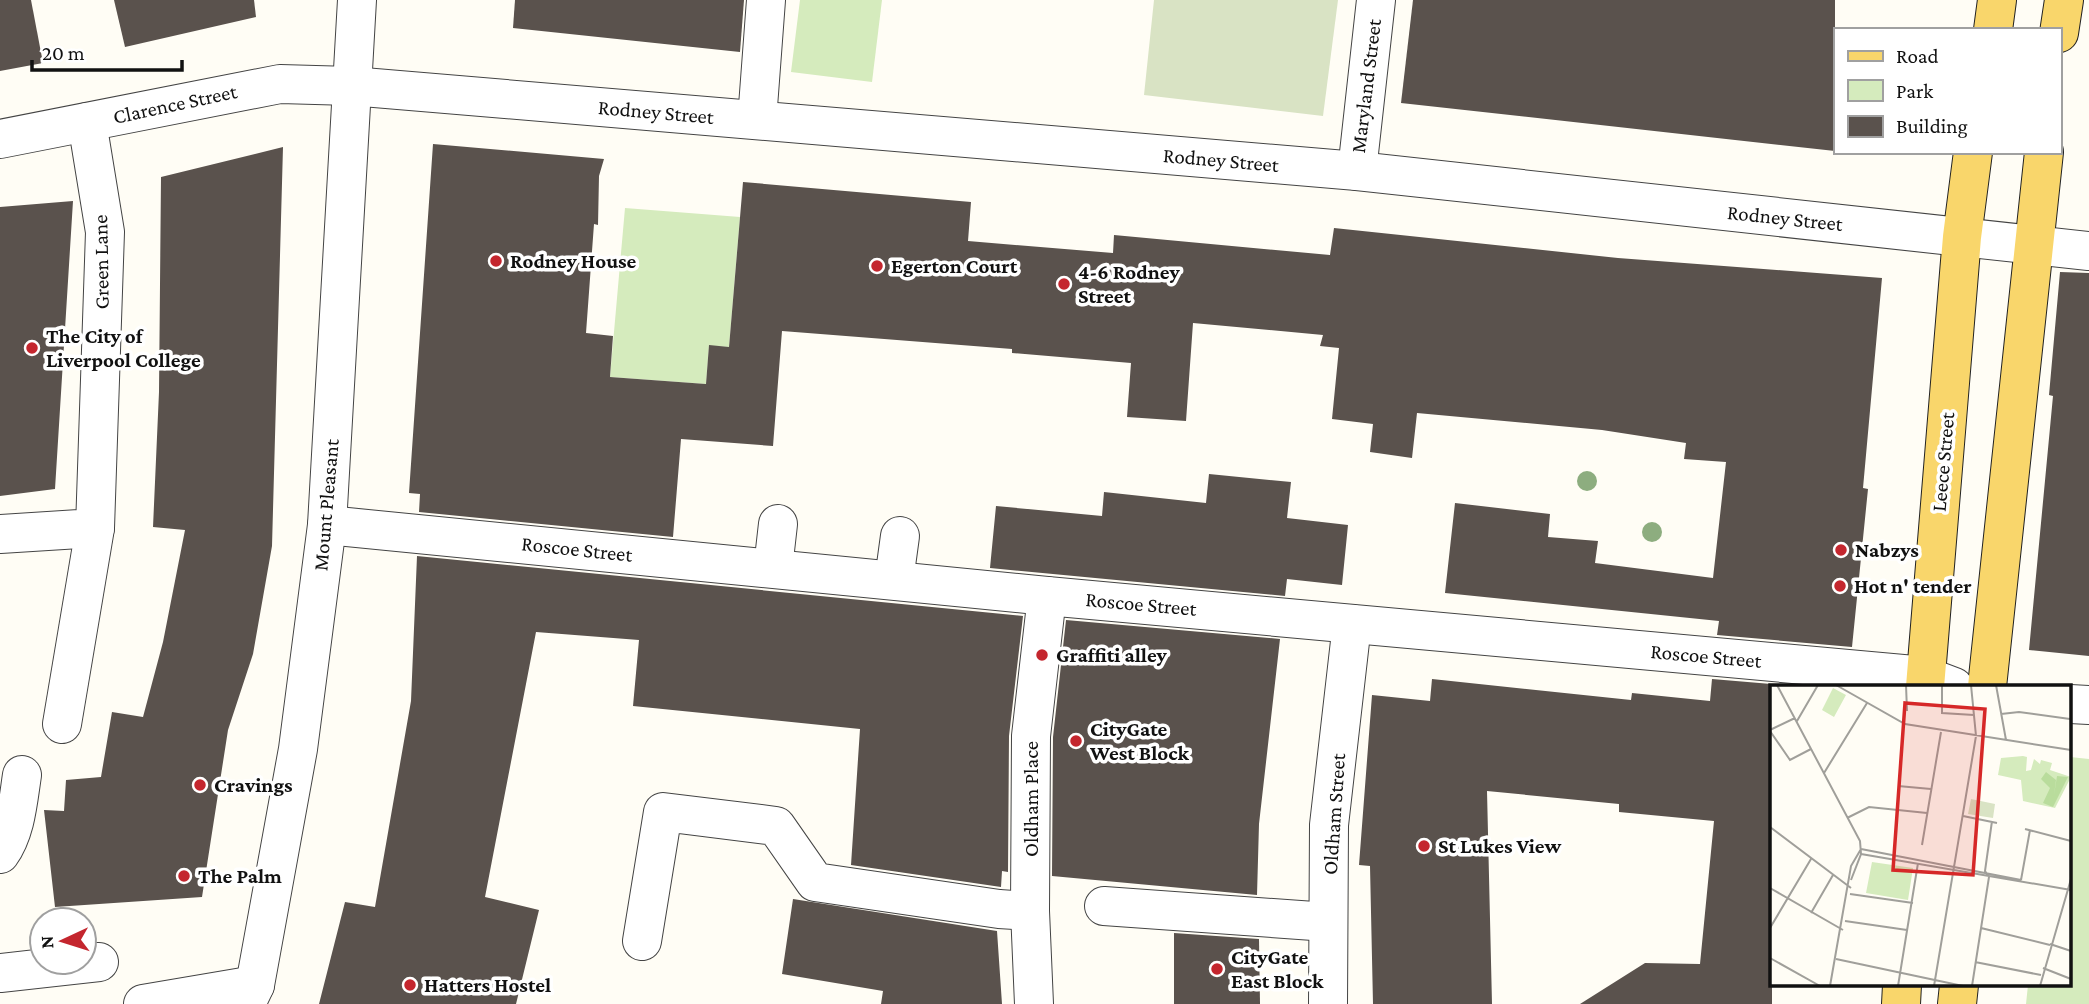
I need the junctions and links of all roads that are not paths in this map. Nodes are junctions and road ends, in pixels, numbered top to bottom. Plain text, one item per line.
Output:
1 (357, 0) edge
2 (766, 0) edge
3 (1376, 0) edge
4 (1997, 0) edge
5 (2064, 0) edge
6 (1993, 28) edge
7 (2060, 28) edge
8 (351, 86) junction
9 (757, 120) junction
10 (87, 122) junction
11 (0, 139) edge
12 (1973, 154) edge
13 (2044, 154) edge
14 (1357, 171) junction
15 (1962, 237) junction
16 (2032, 245) junction
17 (2089, 251) edge
18 (778, 524) dead end
19 (327, 525) junction
20 (95, 528) junction
21 (0, 534) edge
22 (900, 537) dead end
23 (773, 568) junction
24 (894, 580) junction
25 (1047, 596) junction
26 (1352, 624) junction
27 (1935, 684) edge
28 (1987, 685) edge
29 (62, 724) dead end
30 (22, 775) dead end
31 (0, 853) edge
32 (1104, 906) dead end
33 (1030, 911) junction
34 (1328, 922) junction
35 (642, 941) dead end
36 (99, 962) dead end
37 (0, 974) edge
38 (1902, 986) edge
39 (1959, 986) edge
40 (250, 994) edge
41 (143, 1004) edge
42 (1034, 1004) edge
43 (1328, 1004) edge
44 (1901, 1004) edge
45 (1957, 1004) edge

1 - 8 street, Mount Pleasant
2 - 9 street
3 - 14 street, Maryland Street
4 - 6 main road
5 - 7 main road
8 - 9 street, Rodney Street
8 - 10 street, Clarence Street
8 - 19 street, Mount Pleasant
9 - 14 street, Rodney Street
10 - 11 street, Clarence Street
10 - 20 street, Green Lane
12 - 15 main road, Leece Street
13 - 16 main road
14 - 15 street, Rodney Street
15 - 16 street, Rodney Street
15 - 27 main road, Leece Street
16 - 17 street, Rodney Street
16 - 28 main road
18 - 23 street
19 - 23 street, Roscoe Street
19 - 40 street, Mount Pleasant
20 - 21 street
20 - 29 street, Green Lane
22 - 24 street
23 - 24 street, Roscoe Street
24 - 25 street, Roscoe Street
25 - 26 street, Roscoe Street
25 - 33 street, Oldham Place
26 - 27 street, Roscoe Street
26 - 34 street, Oldham Street
30 - 31 street
32 - 34 street
33 - 35 street
33 - 42 street, Oldham Place
34 - 43 street, Oldham Street
36 - 37 street
38 - 44 main road
39 - 45 main road
40 - 41 street

